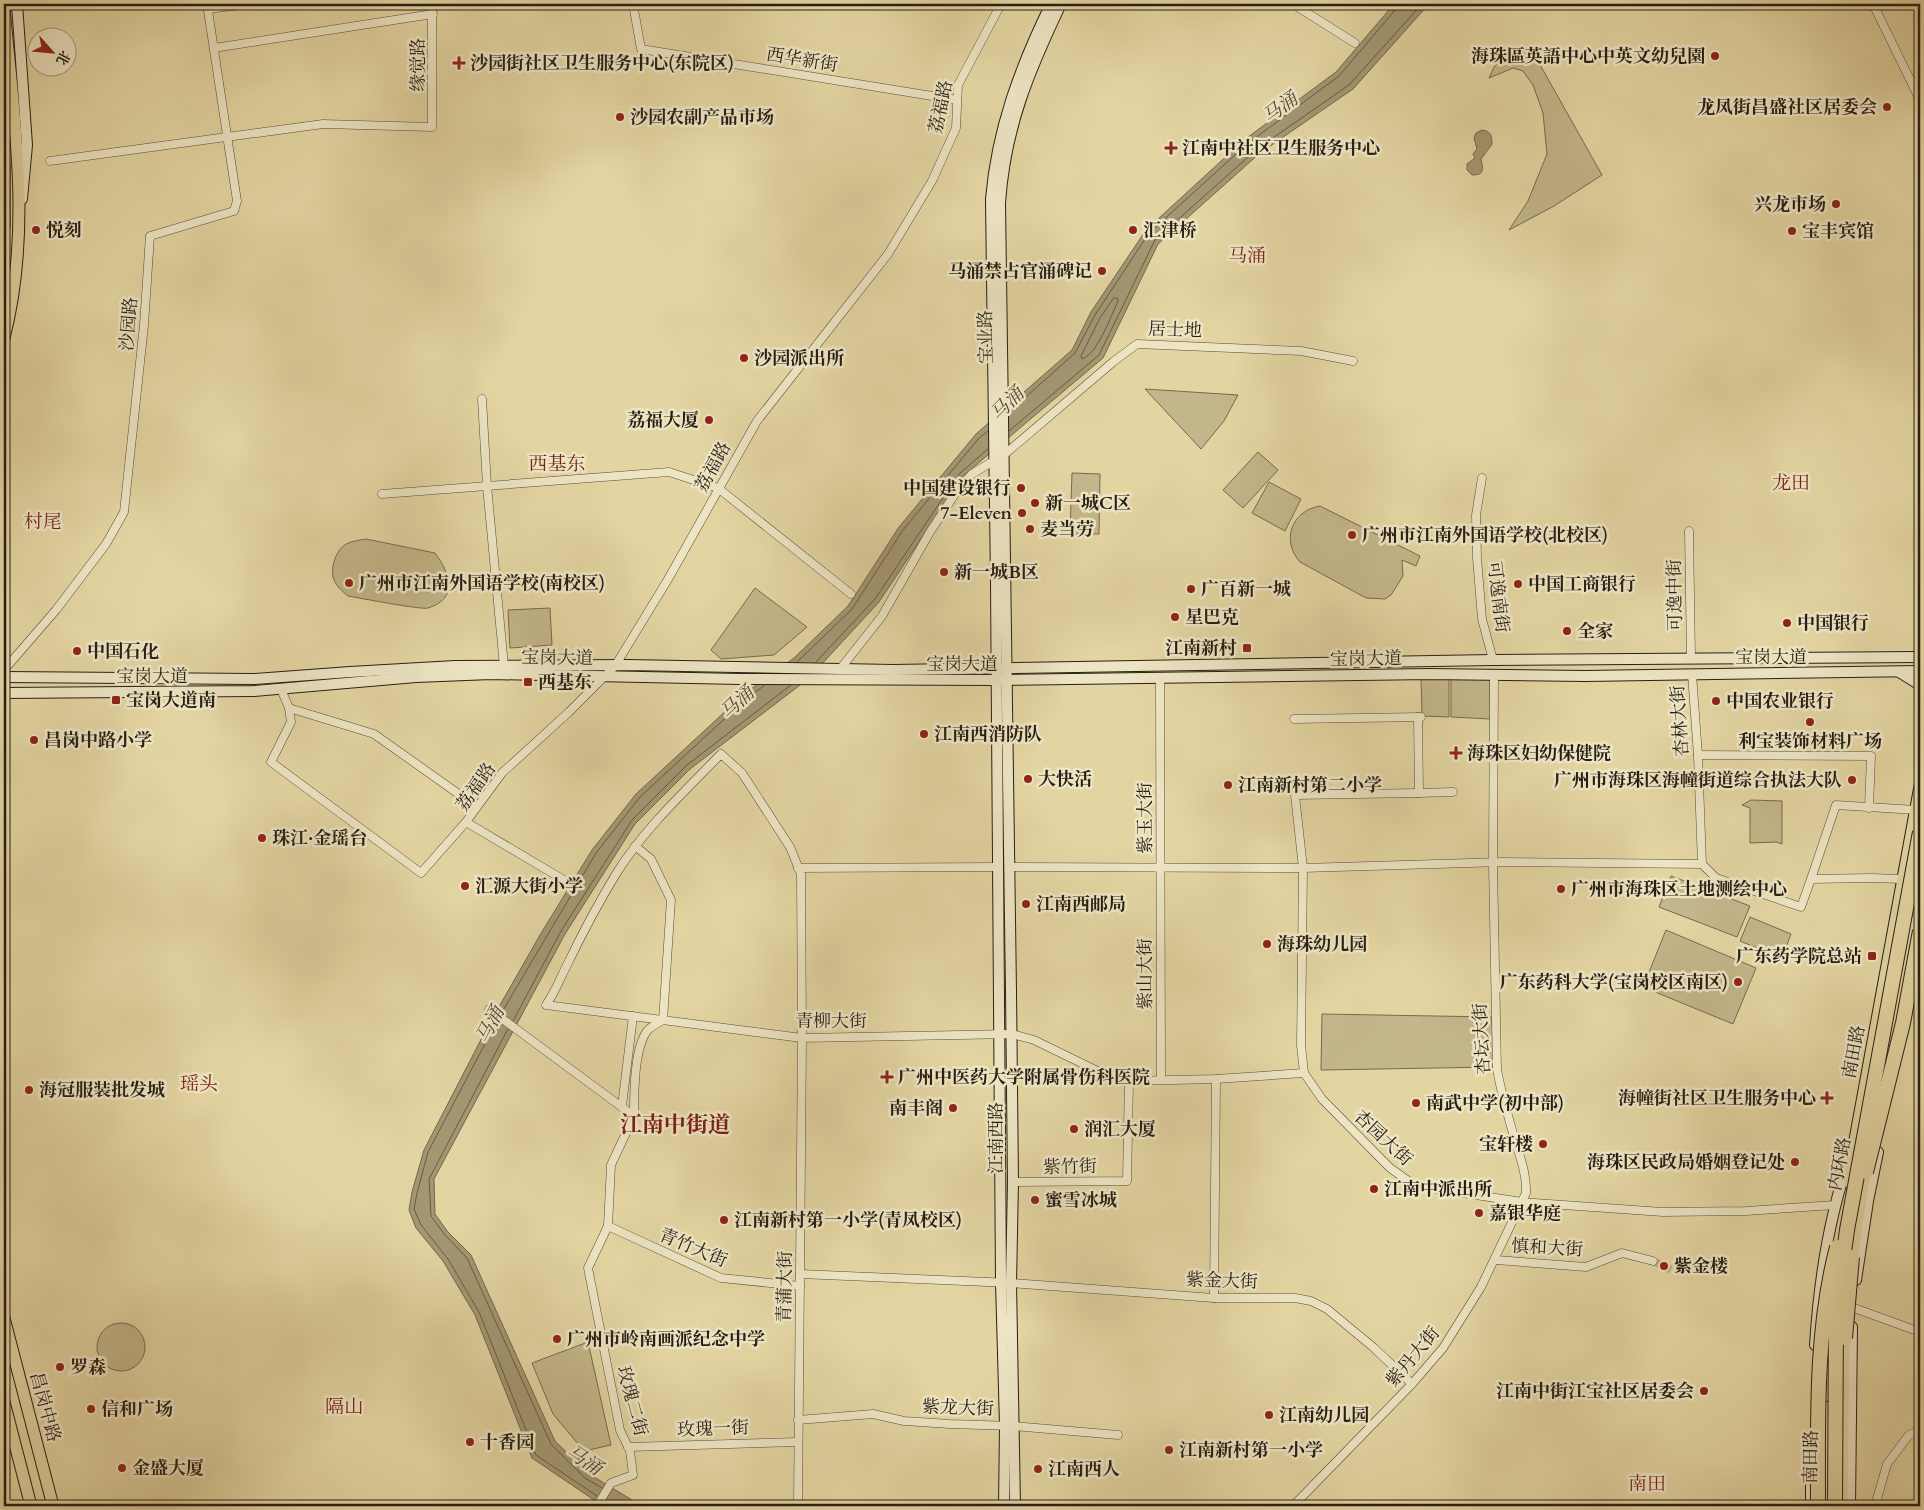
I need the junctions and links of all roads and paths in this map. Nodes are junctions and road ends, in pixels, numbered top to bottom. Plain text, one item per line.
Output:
1 (17, 4) edge
2 (248, 4) edge
3 (432, 4) edge
4 (633, 4) edge
5 (1001, 4) edge
6 (1051, 4) edge
7 (1061, 4) edge
8 (1293, 4) edge
9 (1873, 4) edge
10 (208, 6) edge
11 (4, 8) edge
12 (433, 14) junction
13 (1355, 43) dead end
14 (214, 48) junction
15 (957, 100) junction
16 (1920, 100) edge
17 (227, 137) junction
18 (50, 161) dead end
19 (4, 165) edge
20 (4, 208) edge
21 (20, 212) junction
22 (4, 227) edge
23 (4, 338) edge
24 (1353, 361) dead end
25 (482, 399) dead end
26 (999, 403) junction
27 (998, 457) junction
28 (1482, 478) dead end
29 (486, 486) junction
30 (718, 488) junction
31 (382, 494) dead end
32 (1689, 531) dead end
33 (850, 594) dead end
34 (1920, 651) edge
35 (1915, 658) edge
36 (1691, 659) junction
37 (1493, 660) junction
38 (504, 666) junction
39 (615, 666) junction
40 (841, 668) junction
41 (1002, 668) junction
42 (4, 670) edge
43 (1898, 671) junction
44 (1920, 671) edge
45 (894, 674) junction
46 (1692, 674) junction
47 (604, 675) junction
48 (1494, 676) junction
49 (4, 677) edge
50 (1160, 679) junction
51 (1002, 680) junction
52 (1920, 685) edge
53 (281, 690) junction
54 (4, 693) edge
55 (289, 708) junction
56 (1294, 719) dead end
57 (1698, 755) junction
58 (1920, 786) edge
59 (1419, 792) junction
60 (1453, 792) dead end
61 (477, 807) junction
62 (1869, 808) junction
63 (1916, 810) junction
64 (466, 822) junction
65 (1920, 832) edge
66 (635, 846) junction
67 (1494, 862) junction
68 (1702, 864) junction
69 (997, 867) junction
70 (798, 868) junction
71 (1010, 868) junction
72 (1160, 868) junction
73 (1302, 868) junction
74 (1920, 872) edge
75 (1920, 876) edge
76 (1811, 879) junction
77 (1903, 879) junction
78 (564, 880) dead end
79 (1920, 931) edge
80 (1903, 966) junction
81 (1920, 969) edge
82 (490, 1009) dead end
83 (634, 1016) junction
84 (663, 1020) junction
85 (999, 1033) junction
86 (1012, 1034) junction
87 (802, 1038) junction
88 (1304, 1073) junction
89 (1216, 1079) junction
90 (1161, 1080) junction
91 (1129, 1081) junction
92 (1884, 1100) junction
93 (622, 1106) junction
94 (634, 1116) junction
95 (1879, 1123) junction
96 (1863, 1143) junction
97 (1013, 1182) junction
98 (1863, 1182) junction
99 (1522, 1202) junction
100 (1835, 1205) junction
101 (608, 1226) junction
102 (1827, 1248) junction
103 (1496, 1260) junction
104 (1838, 1260) junction
105 (1653, 1261) tunnel mouth
106 (1855, 1264) junction
107 (800, 1274) junction
108 (1006, 1282) junction
109 (800, 1286) junction
110 (1214, 1298) junction
111 (1854, 1308) junction
112 (4, 1318) edge
113 (1920, 1332) edge
114 (1830, 1334) junction
115 (1844, 1334) junction
116 (1814, 1355) junction
117 (1829, 1357) junction
118 (1843, 1365) junction
119 (1812, 1377) junction
120 (1412, 1384) junction
121 (1850, 1391) junction
122 (4, 1402) edge
123 (798, 1420) junction
124 (1009, 1426) junction
125 (1920, 1430) edge
126 (1118, 1434) dead end
127 (798, 1442) junction
128 (628, 1447) junction
129 (1811, 1485) junction
130 (1827, 1504) edge
131 (31, 1506) edge
132 (53, 1506) edge
133 (597, 1506) edge
134 (798, 1506) edge
135 (1004, 1506) edge
136 (1015, 1506) edge
137 (1293, 1506) edge
138 (1811, 1506) edge
139 (1843, 1506) edge
140 (1850, 1506) edge
141 (1875, 1506) edge

1 - 21 main road
2 - 10 street
3 - 12 street, 缘觉路
4 - 15 street, 西华新街
5 - 15 street, 荔福路
6 - 26 main road, 宝业路
7 - 26 main road, 宝业路
8 - 13 street
9 - 16 street
10 - 14 street, 沙园路
11 - 21 main road
12 - 14 street
12 - 17 street, 缘觉路
14 - 17 street, 沙园路
15 - 30 street, 荔福路
17 - 18 street
17 - 42 street, 沙园路
19 - 20 main road
20 - 22 main road
21 - 23 main road
24 - 27 street, 居士地
25 - 29 street
26 - 27 main road, 宝业路
27 - 40 street, 居士地
27 - 41 main road, 宝业路
28 - 37 street, 可逸南街
29 - 30 street
29 - 31 street
29 - 38 street
30 - 33 street
30 - 39 street, 荔福路
32 - 36 street, 可逸中街
34 - 35 main road
35 - 36 main road, 宝岗大道
36 - 37 main road, 宝岗大道
37 - 41 main road, 宝岗大道
37 - 48 main road
38 - 39 main road, 宝岗大道
38 - 49 main road, 宝岗大道
39 - 40 main road, 宝岗大道
39 - 47 street, 荔福路
40 - 45 main road, 宝岗大道
41 - 45 main road, 宝岗大道
41 - 51 main road, 宝业路
43 - 44 main road, 宝岗大道
43 - 46 main road, 宝岗大道
43 - 52 main road
45 - 47 main road, 宝岗大道
45 - 51 main road, 宝岗大道
46 - 48 main road, 宝岗大道
46 - 57 street, 杏林大街
47 - 53 main road, 宝岗大道
47 - 61 street, 荔福路
48 - 50 main road, 宝岗大道
48 - 67 street, 杏坛大街
50 - 51 main road, 宝岗大道
50 - 72 street, 紫玉大街
51 - 69 main road
51 - 71 main road, 江南西路
53 - 54 main road, 宝岗大道
53 - 55 street
55 - 61 street
55 - 64 street
56 - 59 street
57 - 62 street
57 - 68 street, 杏林大街
58 - 63 main road, 南田路
59 - 60 street
59 - 73 street
61 - 64 street, 荔福路
62 - 63 street
62 - 76 street
63 - 77 main road, 南田路
64 - 78 street, 荔福路
65 - 96 highway, 内环路, bridge
66 - 70 street, 青蒲大街
66 - 83 street, 青柳大街
66 - 84 street
67 - 68 street
67 - 73 street
67 - 99 street, 杏坛大街
68 - 76 street
69 - 70 street
69 - 85 main road
70 - 87 street, 青蒲大街
71 - 72 street, 紫玉大街
71 - 86 main road, 江南西路
72 - 73 street
72 - 90 street, 紫山大街
73 - 88 street
74 - 80 main road, 南田路
75 - 98 highway, 内环路, bridge
76 - 77 street
77 - 96 main road, 南田路
79 - 98 highway, bridge
80 - 81 main road
80 - 92 main road, 南田路
81 - 92 main road
82 - 93 street
83 - 84 street, 青柳大街
83 - 93 street
84 - 87 street, 青柳大街
84 - 94 street
85 - 86 street
85 - 87 street, 青柳大街
85 - 108 main road
86 - 91 street
86 - 97 main road, 江南西路
87 - 107 street, 青蒲大街
88 - 89 street
88 - 99 street, 杏园大街
89 - 90 street
89 - 110 street
90 - 91 street
91 - 97 street, 紫竹街
92 - 95 main road, 南田路
93 - 94 street
94 - 101 street
95 - 96 main road, 南田路
95 - 106 main road
96 - 100 main road
96 - 104 main road, 南田路
96 - 106 main road, 南田路
96 - 130 highway, 内环路, bridge
97 - 108 main road, 江南西路
98 - 139 highway, 内环路, bridge
99 - 100 street
99 - 103 street, 紫丹大街
100 - 102 main road
101 - 109 street, 青竹大街
101 - 128 street, 玫瑰二街
102 - 104 main road
102 - 116 main road
103 - 105 street, 慎和大街
103 - 120 street, 紫丹大街
104 - 106 main road
104 - 114 main road, 南田路
106 - 111 main road
106 - 115 main road, 南田路
107 - 108 street
107 - 109 street, 青蒲大街
108 - 110 street, 紫金大街
108 - 124 main road
109 - 123 street, 青蒲大街
110 - 120 street, 紫金大街
111 - 113 street
111 - 121 main road
112 - 132 main road, 昌岗中路
114 - 115 main road
114 - 116 main road
114 - 117 main road, 南田路
115 - 118 main road, 南田路
116 - 119 main road
117 - 119 main road
117 - 130 main road, 南田路
118 - 121 main road
118 - 139 main road, 南田路
119 - 129 main road
120 - 137 street, 紫丹大街
121 - 140 main road
122 - 131 main road
123 - 124 street, 紫龙大街
123 - 127 street, 青蒲大街
124 - 126 street, 紫龙大街
124 - 135 main road
124 - 136 main road
125 - 141 street
127 - 128 street, 玫瑰一街
127 - 134 street, 青蒲大街
128 - 133 street, 玫瑰二街
129 - 130 main road
129 - 138 main road

